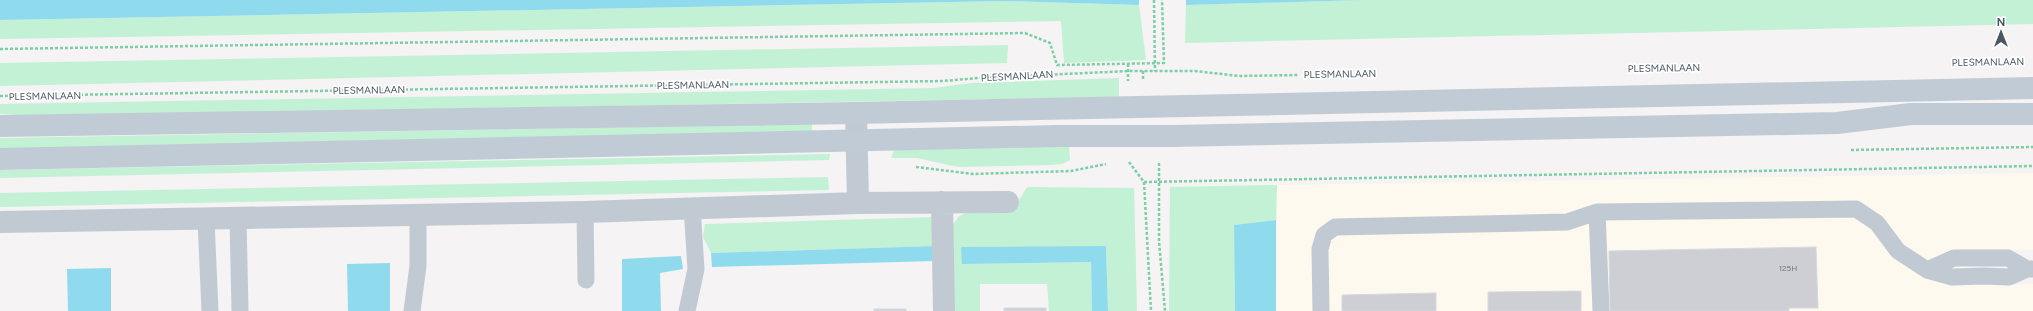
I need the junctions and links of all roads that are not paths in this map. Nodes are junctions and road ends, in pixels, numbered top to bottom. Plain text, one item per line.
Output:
1 (2033, 88) edge
2 (856, 113) junction
3 (2033, 114) edge
4 (0, 126) edge
5 (857, 142) junction
6 (0, 160) edge
7 (942, 202) junction
8 (1008, 202) dead end
9 (858, 203) junction
10 (692, 207) junction
11 (585, 212) junction
12 (1597, 212) junction
13 (418, 214) junction
14 (238, 219) junction
15 (206, 220) junction
16 (0, 222) edge
17 (2030, 269) edge
18 (586, 280) dead end
19 (210, 311) edge
20 (240, 311) edge
21 (412, 311) edge
22 (687, 311) edge
23 (944, 311) edge
24 (1321, 311) edge
25 (1601, 311) edge

1 - 2 main road
2 - 4 main road
2 - 5 street
3 - 5 main road
5 - 6 main road
5 - 9 street
7 - 8 street
7 - 9 street
7 - 23 street
9 - 10 street
10 - 11 street
10 - 22 lane
11 - 13 street
11 - 18 lane
12 - 17 lane
12 - 24 lane
12 - 25 lane
13 - 14 street
13 - 21 lane
14 - 15 street
14 - 20 lane
15 - 16 street
15 - 19 lane

